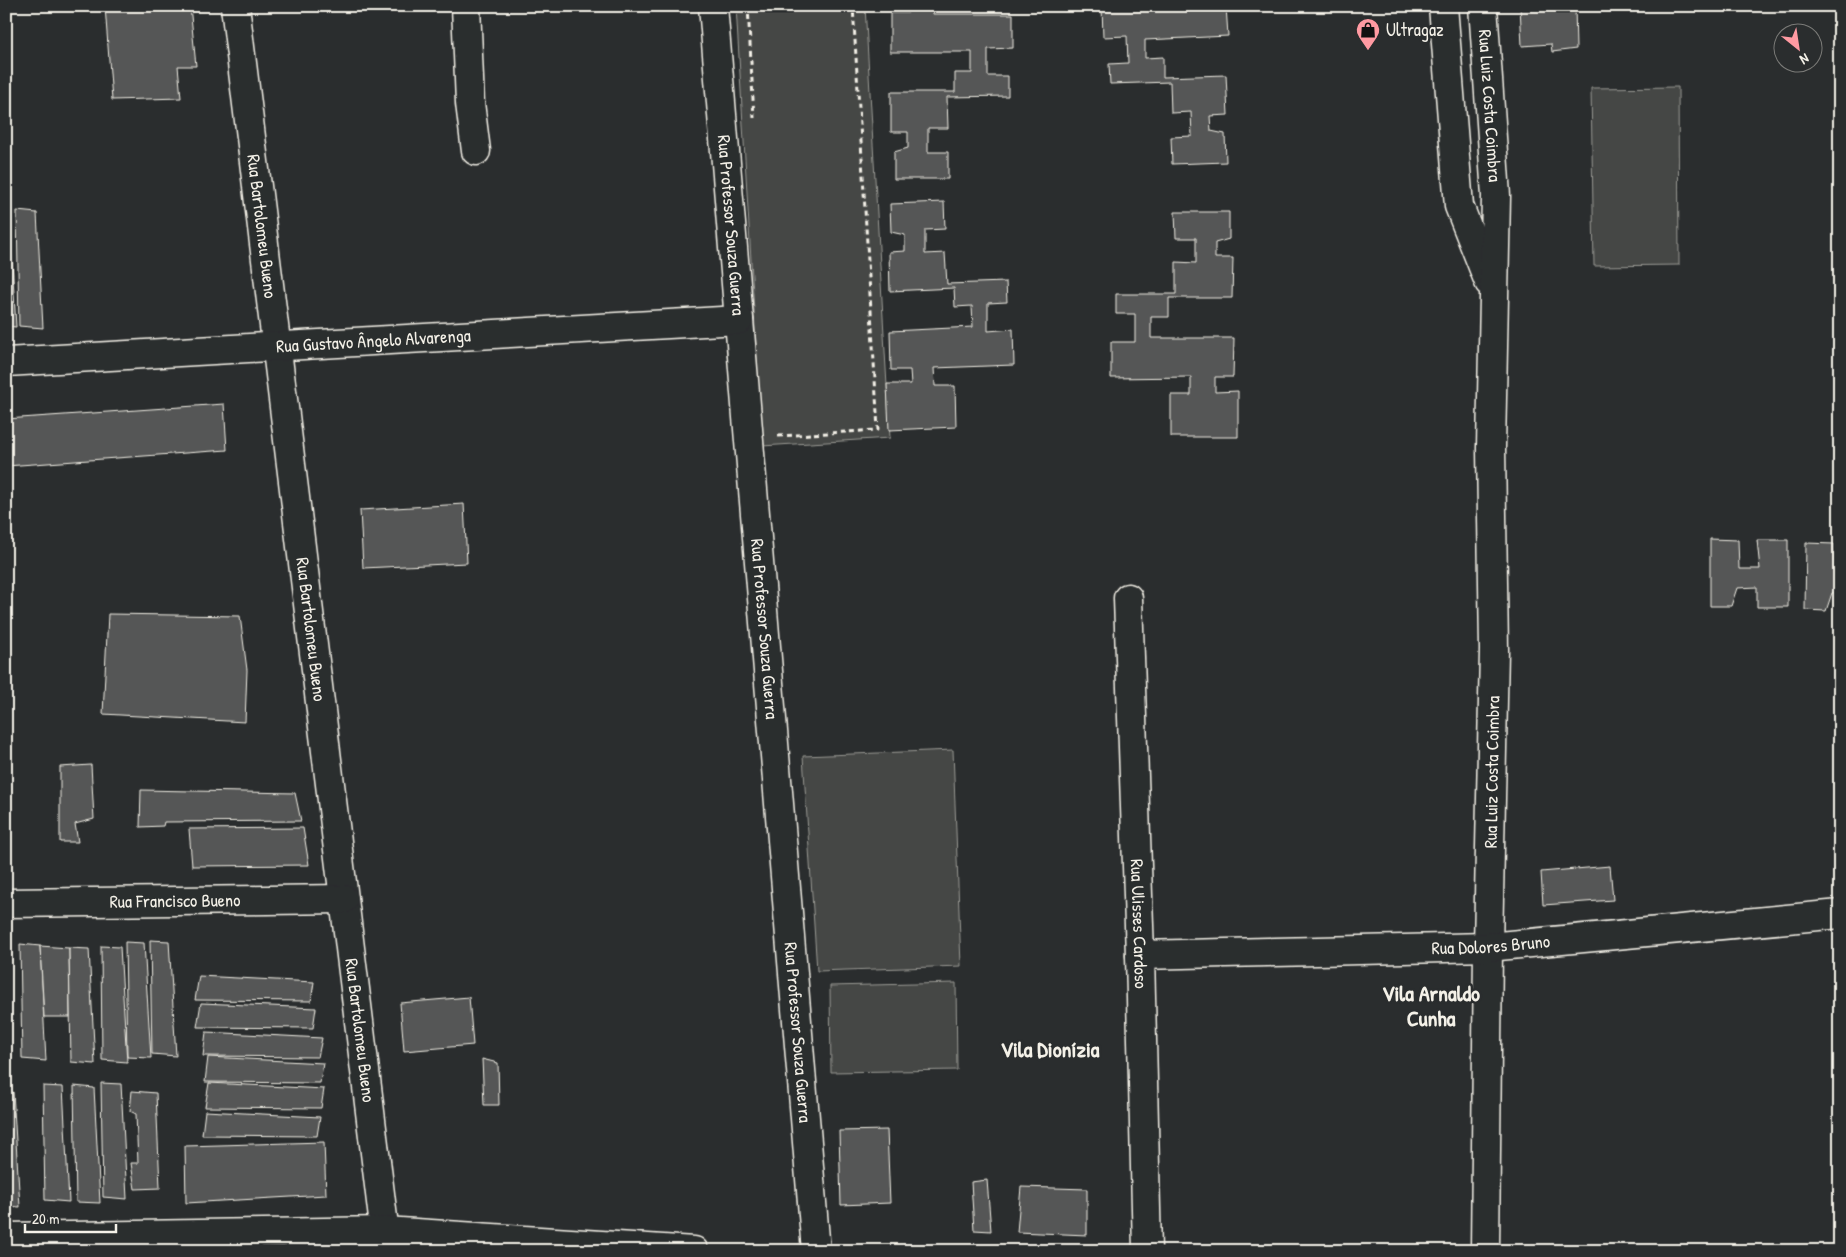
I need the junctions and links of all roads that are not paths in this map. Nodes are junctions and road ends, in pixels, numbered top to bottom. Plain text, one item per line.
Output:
1 (235, 6) edge
2 (466, 6) edge
3 (713, 6) edge
4 (1443, 6) edge
5 (1483, 6) edge
6 (476, 151) dead end
7 (1496, 204) junction
8 (1459, 206) junction
9 (1493, 292) junction
10 (739, 320) junction
11 (277, 346) junction
12 (6, 362) edge
13 (1128, 598) dead end
14 (344, 899) junction
15 (6, 903) edge
16 (1840, 914) edge
17 (1488, 947) junction
18 (1140, 954) junction
19 (6, 1236) edge
20 (386, 1241) edge
21 (694, 1251) edge
22 (816, 1251) edge
23 (1147, 1251) edge
24 (1485, 1251) edge

1 - 11 street, Rua Bartolomeu Bueno
2 - 6 street
3 - 10 street, Rua Professor Souza Guerra
4 - 8 street, Rua Luiz Costa Coimbra
5 - 7 street, Rua Luiz Costa Coimbra
7 - 8 street, Rua Luiz Costa Coimbra
7 - 9 street, Rua Luiz Costa Coimbra
8 - 9 street, Rua Luiz Costa Coimbra
9 - 17 street, Rua Luiz Costa Coimbra
10 - 11 street, Rua Gustavo Ângelo Alvarenga
10 - 22 street, Rua Professor Souza Guerra
11 - 12 street, Rua Gustavo Ângelo Alvarenga
11 - 14 street, Rua Bartolomeu Bueno
13 - 18 street, Rua Ulisses Cardoso
14 - 15 street, Rua Francisco Bueno
14 - 20 street, Rua Bartolomeu Bueno
16 - 17 street, Rua Dolores Bruno
17 - 18 street, Rua Dolores Bruno
17 - 24 street, Rua Luiz Costa Coimbra
18 - 23 street, Rua Ulisses Cardoso
19 - 20 street
20 - 21 street

